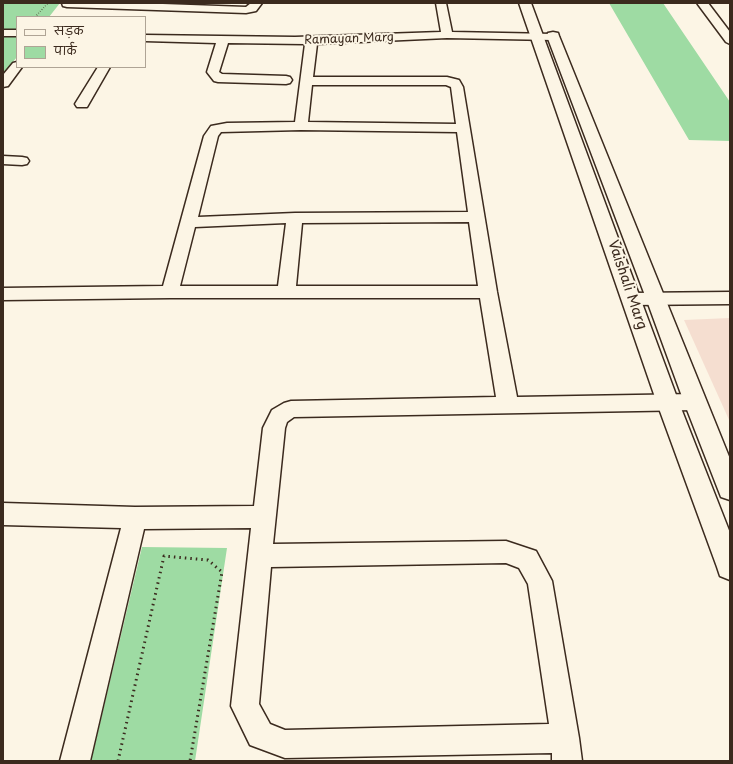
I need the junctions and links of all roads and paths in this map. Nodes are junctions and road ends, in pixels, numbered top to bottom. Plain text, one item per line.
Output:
1 (48, 3) edge
2 (257, 3) edge
3 (441, 3) edge
4 (525, 3) edge
5 (540, 3) edge
6 (702, 3) edge
7 (141, 4) edge
8 (66, 6) edge
9 (37, 16) edge
10 (3, 33) edge
11 (16, 33) edge
12 (447, 36) junction
13 (545, 37) junction
14 (146, 38) edge
15 (223, 39) junction
16 (311, 40) junction
17 (730, 40) edge
18 (16, 67) edge
19 (103, 68) edge
20 (286, 80) dead end
21 (307, 81) junction
22 (3, 83) edge
23 (82, 104) dead end
24 (300, 126) junction
25 (462, 128) junction
26 (3, 160) edge
27 (22, 161) dead end
28 (477, 217) junction
29 (295, 218) junction
30 (189, 222) junction
31 (170, 292) junction
32 (286, 292) junction
33 (488, 292) junction
34 (3, 294) edge
35 (656, 298) junction
36 (730, 298) edge
37 (632, 299) junction
38 (695, 402) junction
39 (668, 404) junction
40 (508, 406) junction
41 (730, 489) edge
42 (3, 514) edge
43 (264, 517) junction
44 (135, 518) junction
45 (260, 556) junction
46 (730, 567) edge
47 (566, 749) edge
48 (75, 761) edge
49 (118, 761) edge
50 (190, 761) edge

1 - 9 path
2 - 7 street
3 - 12 street
4 - 13 street, Vaishali Marg
5 - 13 street, Vaishali Marg
6 - 17 street
7 - 8 street
10 - 11 street
12 - 13 street, Ramayan Marg
12 - 16 street, Ramayan Marg
13 - 35 street, Vaishali Marg
13 - 37 street, Vaishali Marg
14 - 15 street, Ramayan Marg
15 - 16 street, Ramayan Marg
15 - 20 street
16 - 21 street
18 - 22 street
19 - 23 street
21 - 24 street
21 - 25 street
24 - 25 street
24 - 30 street
25 - 28 street
26 - 27 street
28 - 29 street
28 - 33 street
29 - 30 street
29 - 32 street
30 - 31 street
31 - 32 street
31 - 34 street
32 - 33 street
33 - 40 street
35 - 36 street
35 - 37 street
35 - 38 street, Vaishali Marg
37 - 39 street, Vaishali Marg
38 - 39 street
38 - 41 street, Vaishali Marg
39 - 40 street
39 - 46 street, Vaishali Marg
40 - 43 street
42 - 44 street
43 - 44 street
43 - 45 street
44 - 48 street
45 - 47 street
45 - 47 street
49 - 50 path

